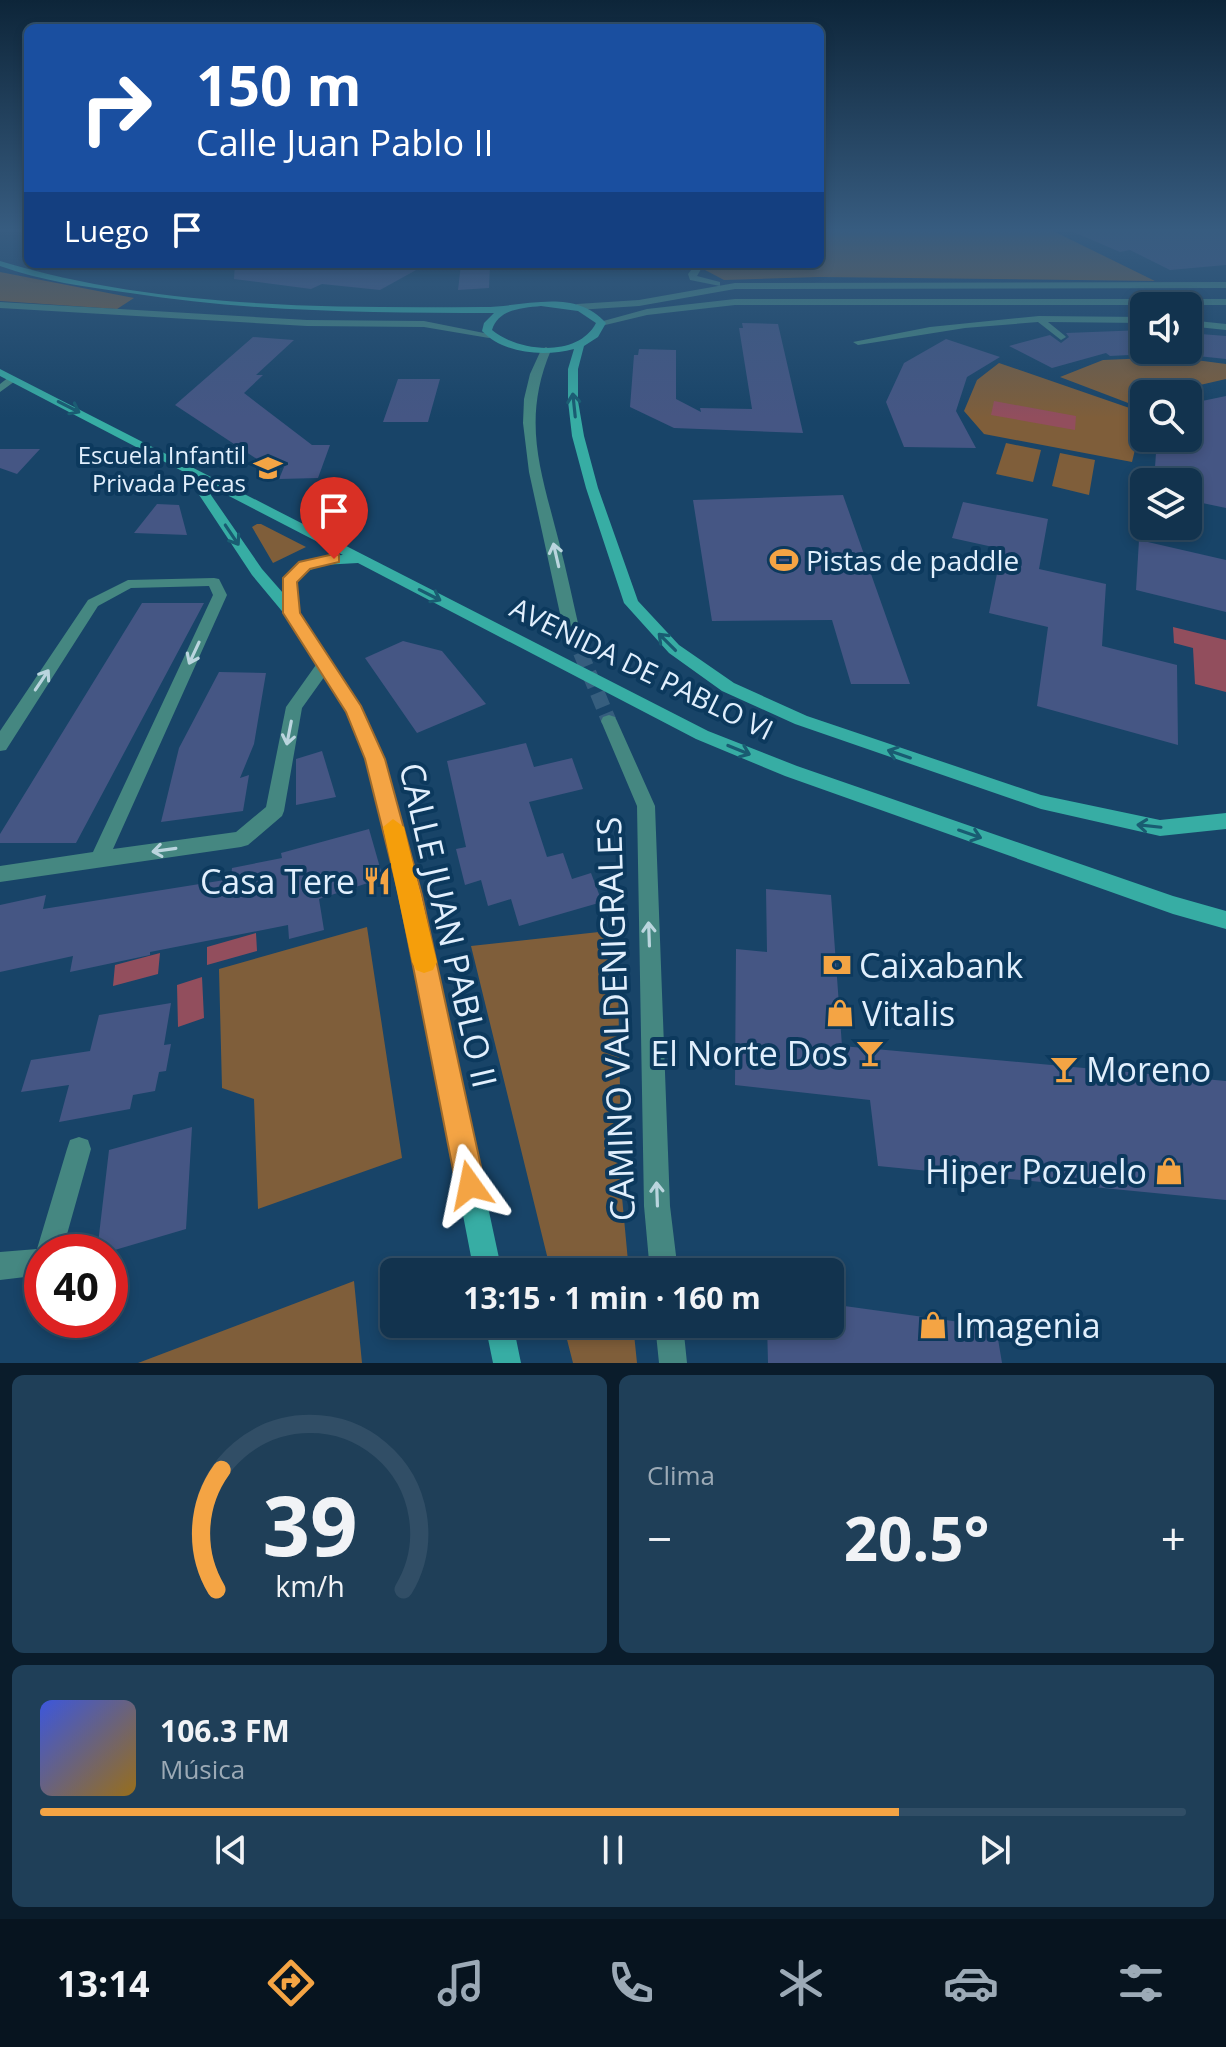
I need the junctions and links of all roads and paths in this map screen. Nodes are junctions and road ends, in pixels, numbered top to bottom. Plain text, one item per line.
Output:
1 (146, 292) edge
2 (703, 292) edge
3 (1226, 302) edge
4 (0, 305) edge
5 (577, 307) junction
6 (506, 310) junction
7 (1037, 318) junction
8 (1130, 320) edge
9 (601, 323) junction
10 (1202, 324) edge
11 (1226, 327) edge
12 (489, 335) junction
13 (1061, 337) dead end
14 (858, 342) dead end
15 (580, 344) junction
16 (546, 350) junction
17 (0, 372) edge
18 (13, 379) junction
19 (0, 389) edge
20 (188, 470) junction
21 (361, 559) junction
22 (292, 613) junction
23 (572, 632) tunnel mouth
24 (324, 666) junction
25 (609, 721) tunnel mouth
26 (0, 745) edge
27 (1226, 821) edge
28 (99, 860) junction
29 (0, 874) edge
30 (1226, 920) edge
31 (79, 1149) dead end
32 (54, 1234) edge
33 (485, 1258) edge
34 (663, 1258) edge
35 (24, 1264) edge
36 (0, 1266) edge
37 (502, 1338) edge
38 (670, 1338) edge
39 (507, 1363) edge
40 (673, 1363) edge

1 - 6 main road
2 - 5 street
3 - 9 street
4 - 12 street
5 - 6 main road
5 - 9 main road
6 - 12 main road
7 - 8 street
7 - 13 street
7 - 14 street
9 - 15 main road
10 - 11 street
12 - 16 main road
15 - 16 main road
27 -> 15 main road
23 -> 16 street
17 - 18 main road, AVENIDA DE PABLO VI
18 - 19 street
18 -> 20 main road, AVENIDA DE PABLO VI
20 - 21 main road, AVENIDA DE PABLO VI
20 -> 22 main road, CALLE JUAN PABLO II
21 - 22 main road
21 -> 30 main road, AVENIDA DE PABLO VI
22 - 24 main road, CALLE JUAN PABLO II
24 -> 28 street
24 - 33 main road, CALLE JUAN PABLO II
34 -> 25 street, CAMINO VALDENIGRALES
26 -> 28 street
28 - 29 street
31 - 32 street
35 - 36 street
37 - 39 main road
38 - 40 street

